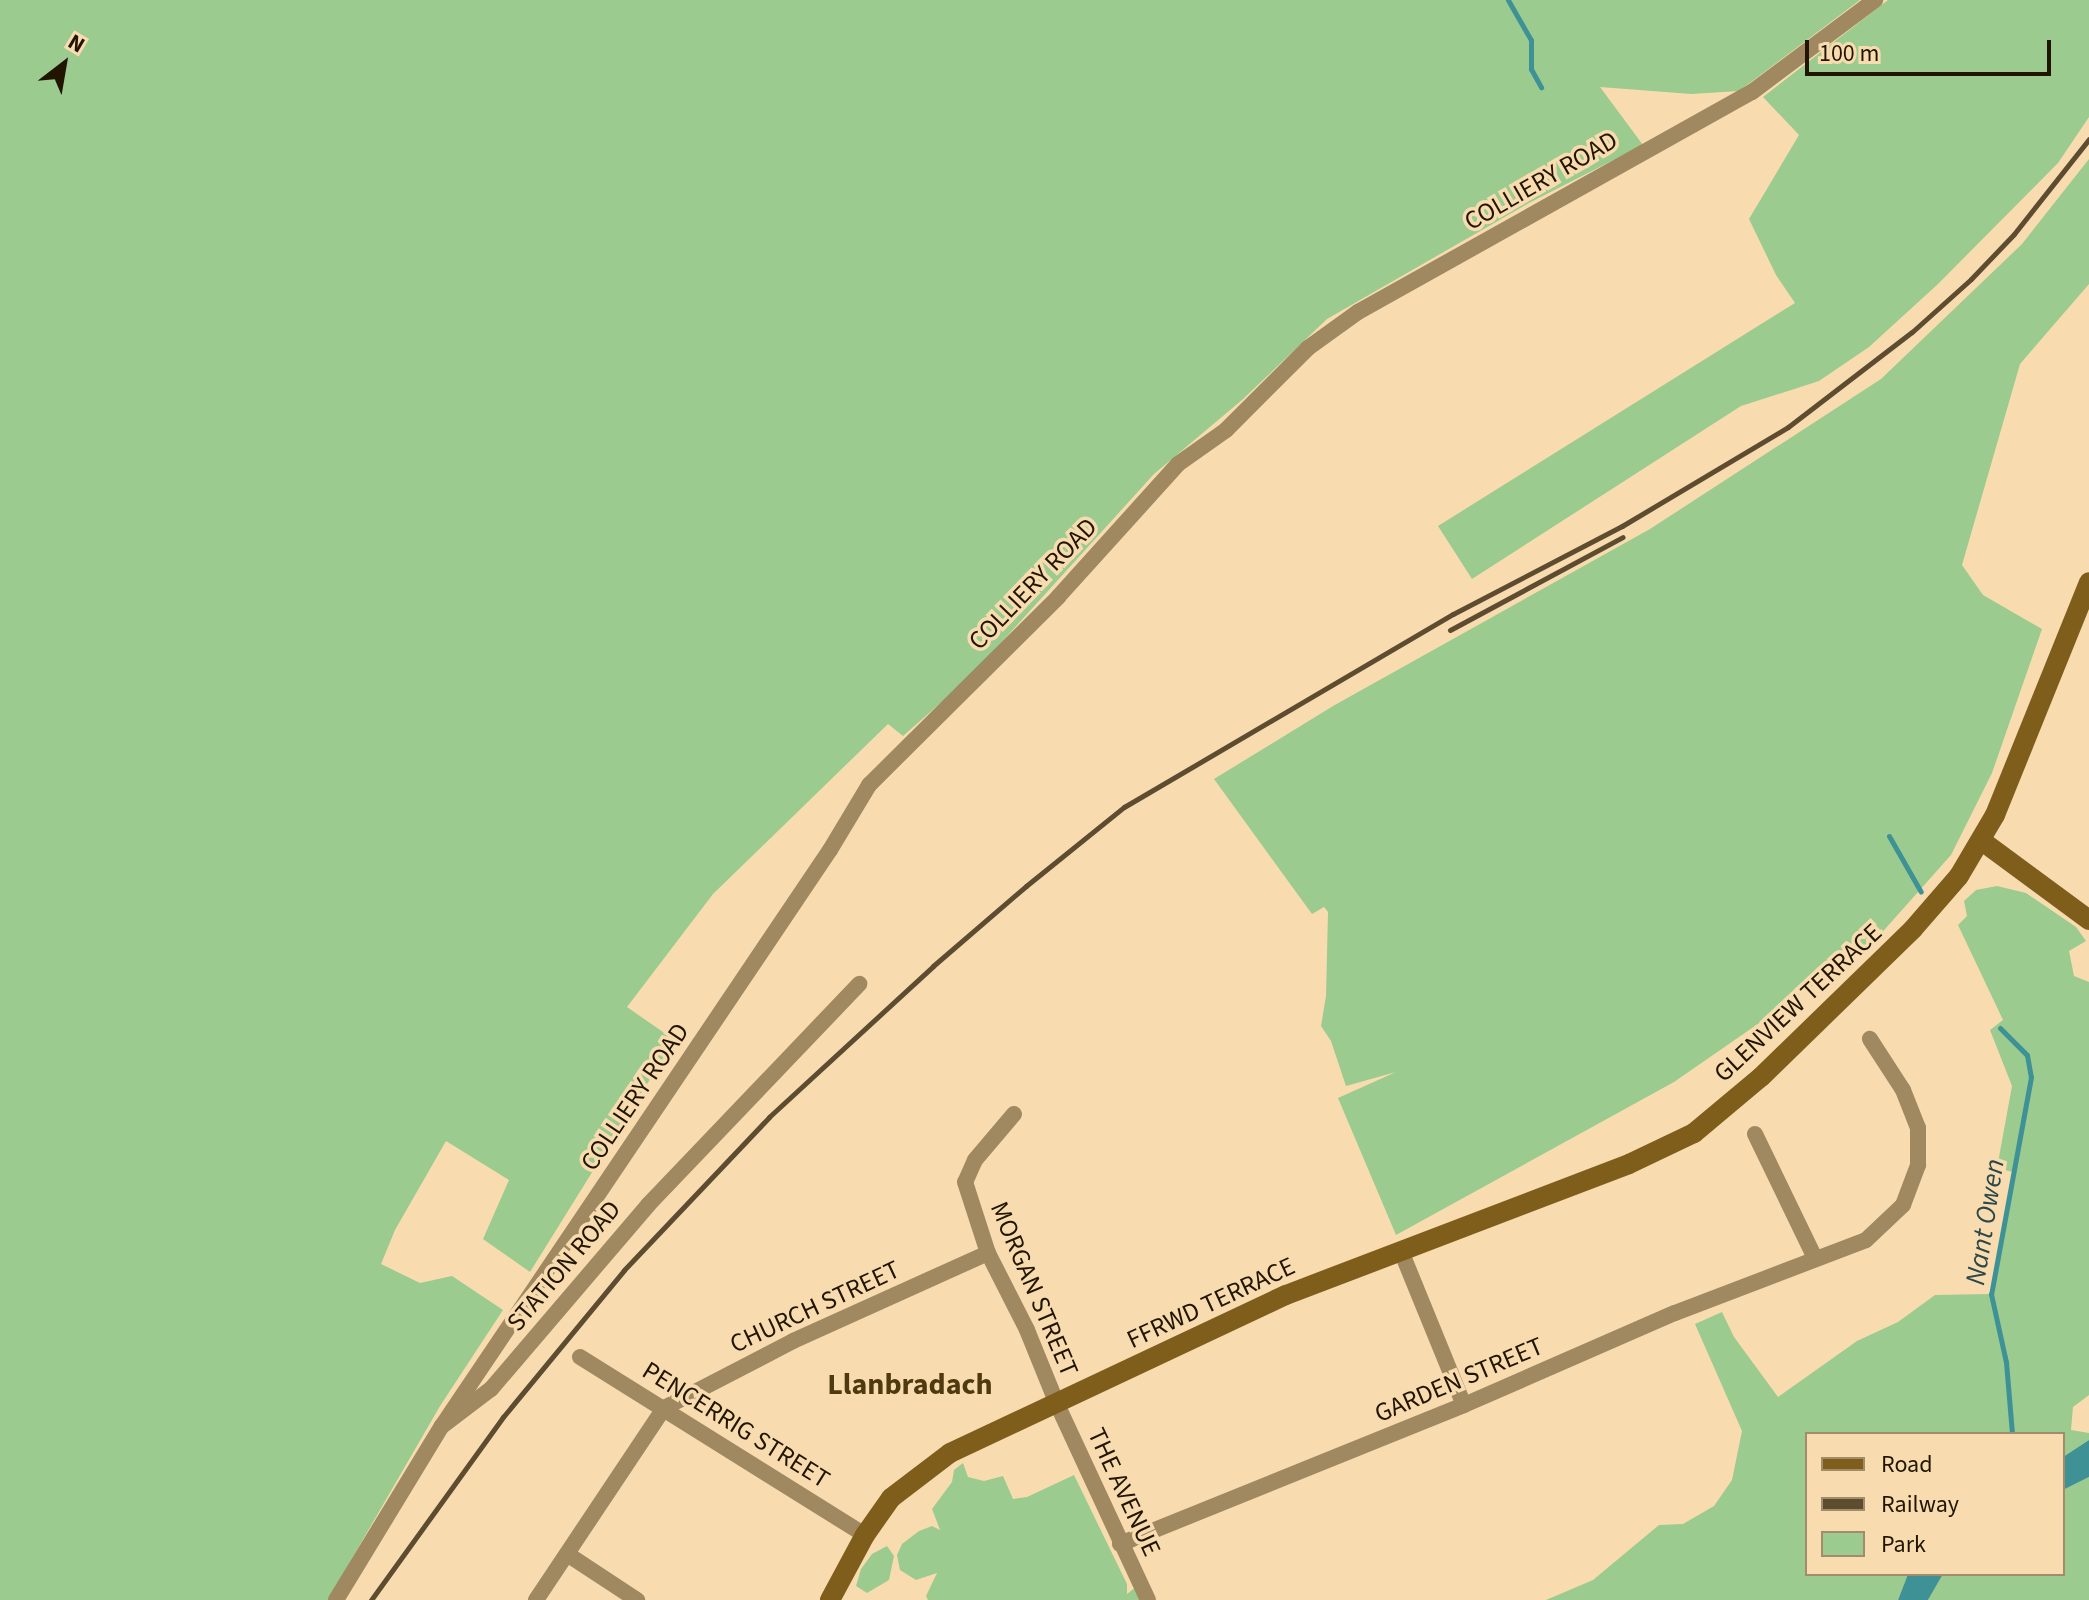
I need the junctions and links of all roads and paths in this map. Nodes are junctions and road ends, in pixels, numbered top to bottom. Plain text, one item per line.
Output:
1 (1875, 0) edge
2 (2089, 582) edge
3 (1982, 841) junction
4 (2089, 920) edge
5 (859, 984) dead end
6 (1870, 1039) dead end
7 (1014, 1114) dead end
8 (1755, 1134) dead end
9 (988, 1253) junction
10 (1395, 1253) junction
11 (1815, 1258) junction
12 (580, 1357) dead end
13 (1057, 1404) junction
14 (1464, 1405) junction
15 (664, 1408) junction
16 (442, 1426) junction
17 (865, 1535) junction
18 (1120, 1544) junction
19 (567, 1554) junction
20 (336, 1600) edge
21 (536, 1600) edge
22 (637, 1600) edge
23 (830, 1600) edge
24 (1148, 1600) edge

1 - 16 street, COLLIERY ROAD
2 - 3 street, GLENVIEW TERRACE
3 - 4 street
3 - 10 street, GLENVIEW TERRACE
5 - 16 street, STATION ROAD
6 - 11 street, GARDEN STREET
7 - 9 street, MORGAN STREET
8 - 11 street
9 - 13 street, MORGAN STREET
9 - 15 street, CHURCH STREET
10 - 13 street, FFRWD TERRACE
10 - 14 street
11 - 14 street, GARDEN STREET
12 - 15 street, PENCERRIG STREET
13 - 17 street, FFRWD TERRACE
13 - 18 street, THE AVENUE
14 - 18 street, GARDEN STREET
15 - 17 street, PENCERRIG STREET
15 - 19 street
16 - 20 street, STATION ROAD
17 - 23 street, FFRWD TERRACE
18 - 24 street, THE AVENUE
19 - 21 street
19 - 22 street

